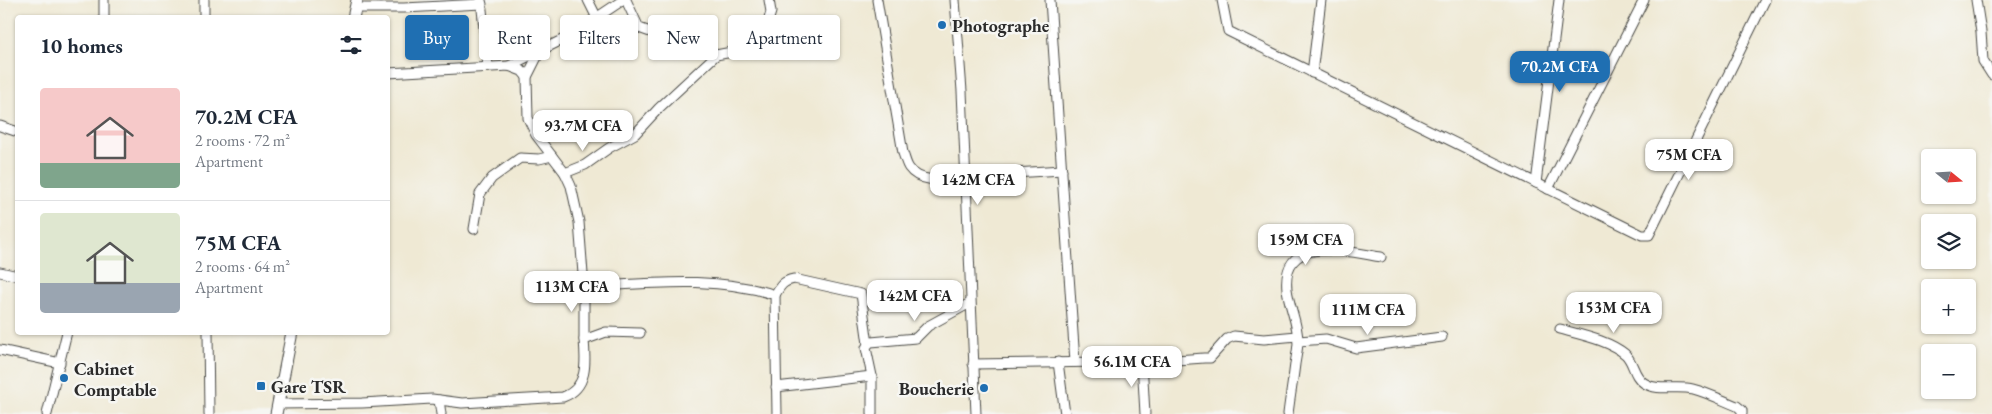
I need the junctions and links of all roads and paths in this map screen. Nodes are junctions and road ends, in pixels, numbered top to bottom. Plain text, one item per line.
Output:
1 (104, 0) edge
2 (204, 0) edge
3 (588, 0) edge
4 (624, 0) edge
5 (769, 0) edge
6 (877, 0) edge
7 (956, 0) edge
8 (1050, 0) edge
9 (1222, 0) edge
10 (1321, 0) edge
11 (1559, 0) edge
12 (1644, 0) edge
13 (1765, 0) edge
14 (1976, 0) edge
15 (481, 2) edge
16 (355, 8) edge
17 (104, 15) edge
18 (204, 15) edge
19 (596, 15) edge
20 (602, 15) edge
21 (648, 31) edge
22 (718, 54) edge
23 (522, 60) edge
24 (535, 60) edge
25 (710, 60) edge
26 (509, 66) junction
27 (488, 67) junction
28 (390, 73) edge
29 (1312, 73) junction
30 (1992, 75) edge
31 (527, 77) junction
32 (0, 126) edge
33 (15, 131) edge
34 (552, 156) junction
35 (1062, 170) junction
36 (565, 173) junction
37 (965, 178) junction
38 (1536, 183) junction
39 (1548, 189) junction
40 (474, 229) dead end
41 (1381, 257) dead end
42 (0, 272) edge
43 (15, 275) edge
44 (584, 287) junction
45 (775, 295) junction
46 (970, 303) junction
47 (1560, 328) dead end
48 (640, 333) dead end
49 (66, 335) edge
50 (208, 335) edge
51 (291, 335) edge
52 (1442, 337) dead end
53 (1298, 339) junction
54 (584, 340) junction
55 (868, 344) junction
56 (0, 350) edge
57 (1142, 361) junction
58 (1058, 362) junction
59 (1075, 362) junction
60 (60, 363) junction
61 (973, 364) junction
62 (872, 376) junction
63 (776, 387) junction
64 (439, 400) junction
65 (277, 409) edge
66 (48, 414) edge
67 (209, 414) edge
68 (441, 414) edge
69 (777, 414) edge
70 (872, 414) edge
71 (976, 414) edge
72 (1065, 414) edge
73 (1145, 414) edge
74 (1288, 414) edge
75 (1742, 414) edge

1 - 17 street
2 - 18 street
3 - 19 street
4 - 20 street
4 - 21 street
5 - 22 street
6 - 37 street
7 - 37 street
8 - 35 street
9 - 29 street
10 - 29 street
11 - 38 street
12 - 39 street
13 - 39 street
14 - 30 street
15 - 16 street
15 - 27 street
23 - 26 street
24 - 31 street
25 - 36 street
26 - 27 street
26 - 31 street
27 - 28 street
29 - 38 street
31 - 34 street
32 - 33 street
34 - 36 street
34 - 40 street
35 - 37 street
35 - 59 street
36 - 44 street
37 - 46 street
38 - 39 street
41 - 53 street
42 - 43 street
44 - 45 street
44 - 54 street
45 - 55 street
45 - 63 street
46 - 55 street
46 - 61 street
47 - 75 street
48 - 54 street
49 - 60 street
50 - 67 street
51 - 65 main road
52 - 53 street
53 - 57 street
53 - 74 street
54 - 64 street
55 - 62 street
56 - 60 street
57 - 59 street
57 - 73 street
58 - 59 street
58 - 61 street
58 - 72 street
60 - 66 street
61 - 71 street
62 - 63 street
62 - 70 street
63 - 69 street
64 - 65 street
64 - 68 street

